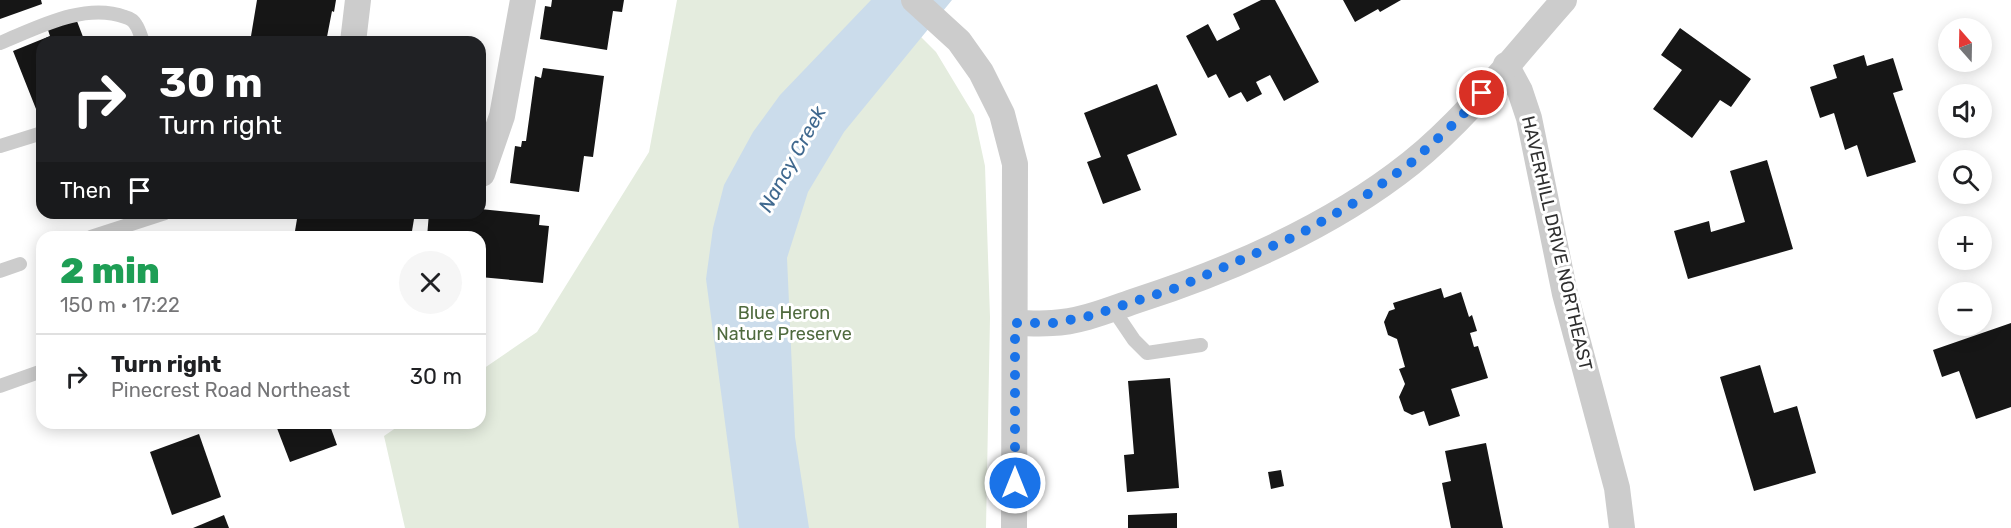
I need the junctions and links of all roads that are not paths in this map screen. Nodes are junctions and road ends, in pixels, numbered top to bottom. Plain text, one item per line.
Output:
1 (358, 0) edge
2 (523, 0) edge
3 (914, 0) edge
4 (1564, 0) edge
5 (141, 36) edge
6 (354, 36) edge
7 (0, 43) edge
8 (1506, 65) junction
9 (36, 135) edge
10 (0, 146) edge
11 (486, 162) edge
12 (146, 219) edge
13 (110, 231) edge
14 (20, 264) dead end
15 (0, 271) edge
16 (1113, 309) junction
17 (1015, 323) junction
18 (1201, 345) dead end
19 (36, 372) edge
20 (0, 386) edge
21 (1014, 528) edge
22 (1622, 528) edge

1 - 6 street
2 - 11 street
3 - 17 street
4 - 8 street
5 - 7 lane
8 - 16 street
8 - 22 street, HAVERHILL DRIVE NORTHEAST
9 - 10 lane
12 - 13 lane
14 - 15 lane
16 - 17 street
16 - 18 lane
17 - 21 street
19 - 20 lane

